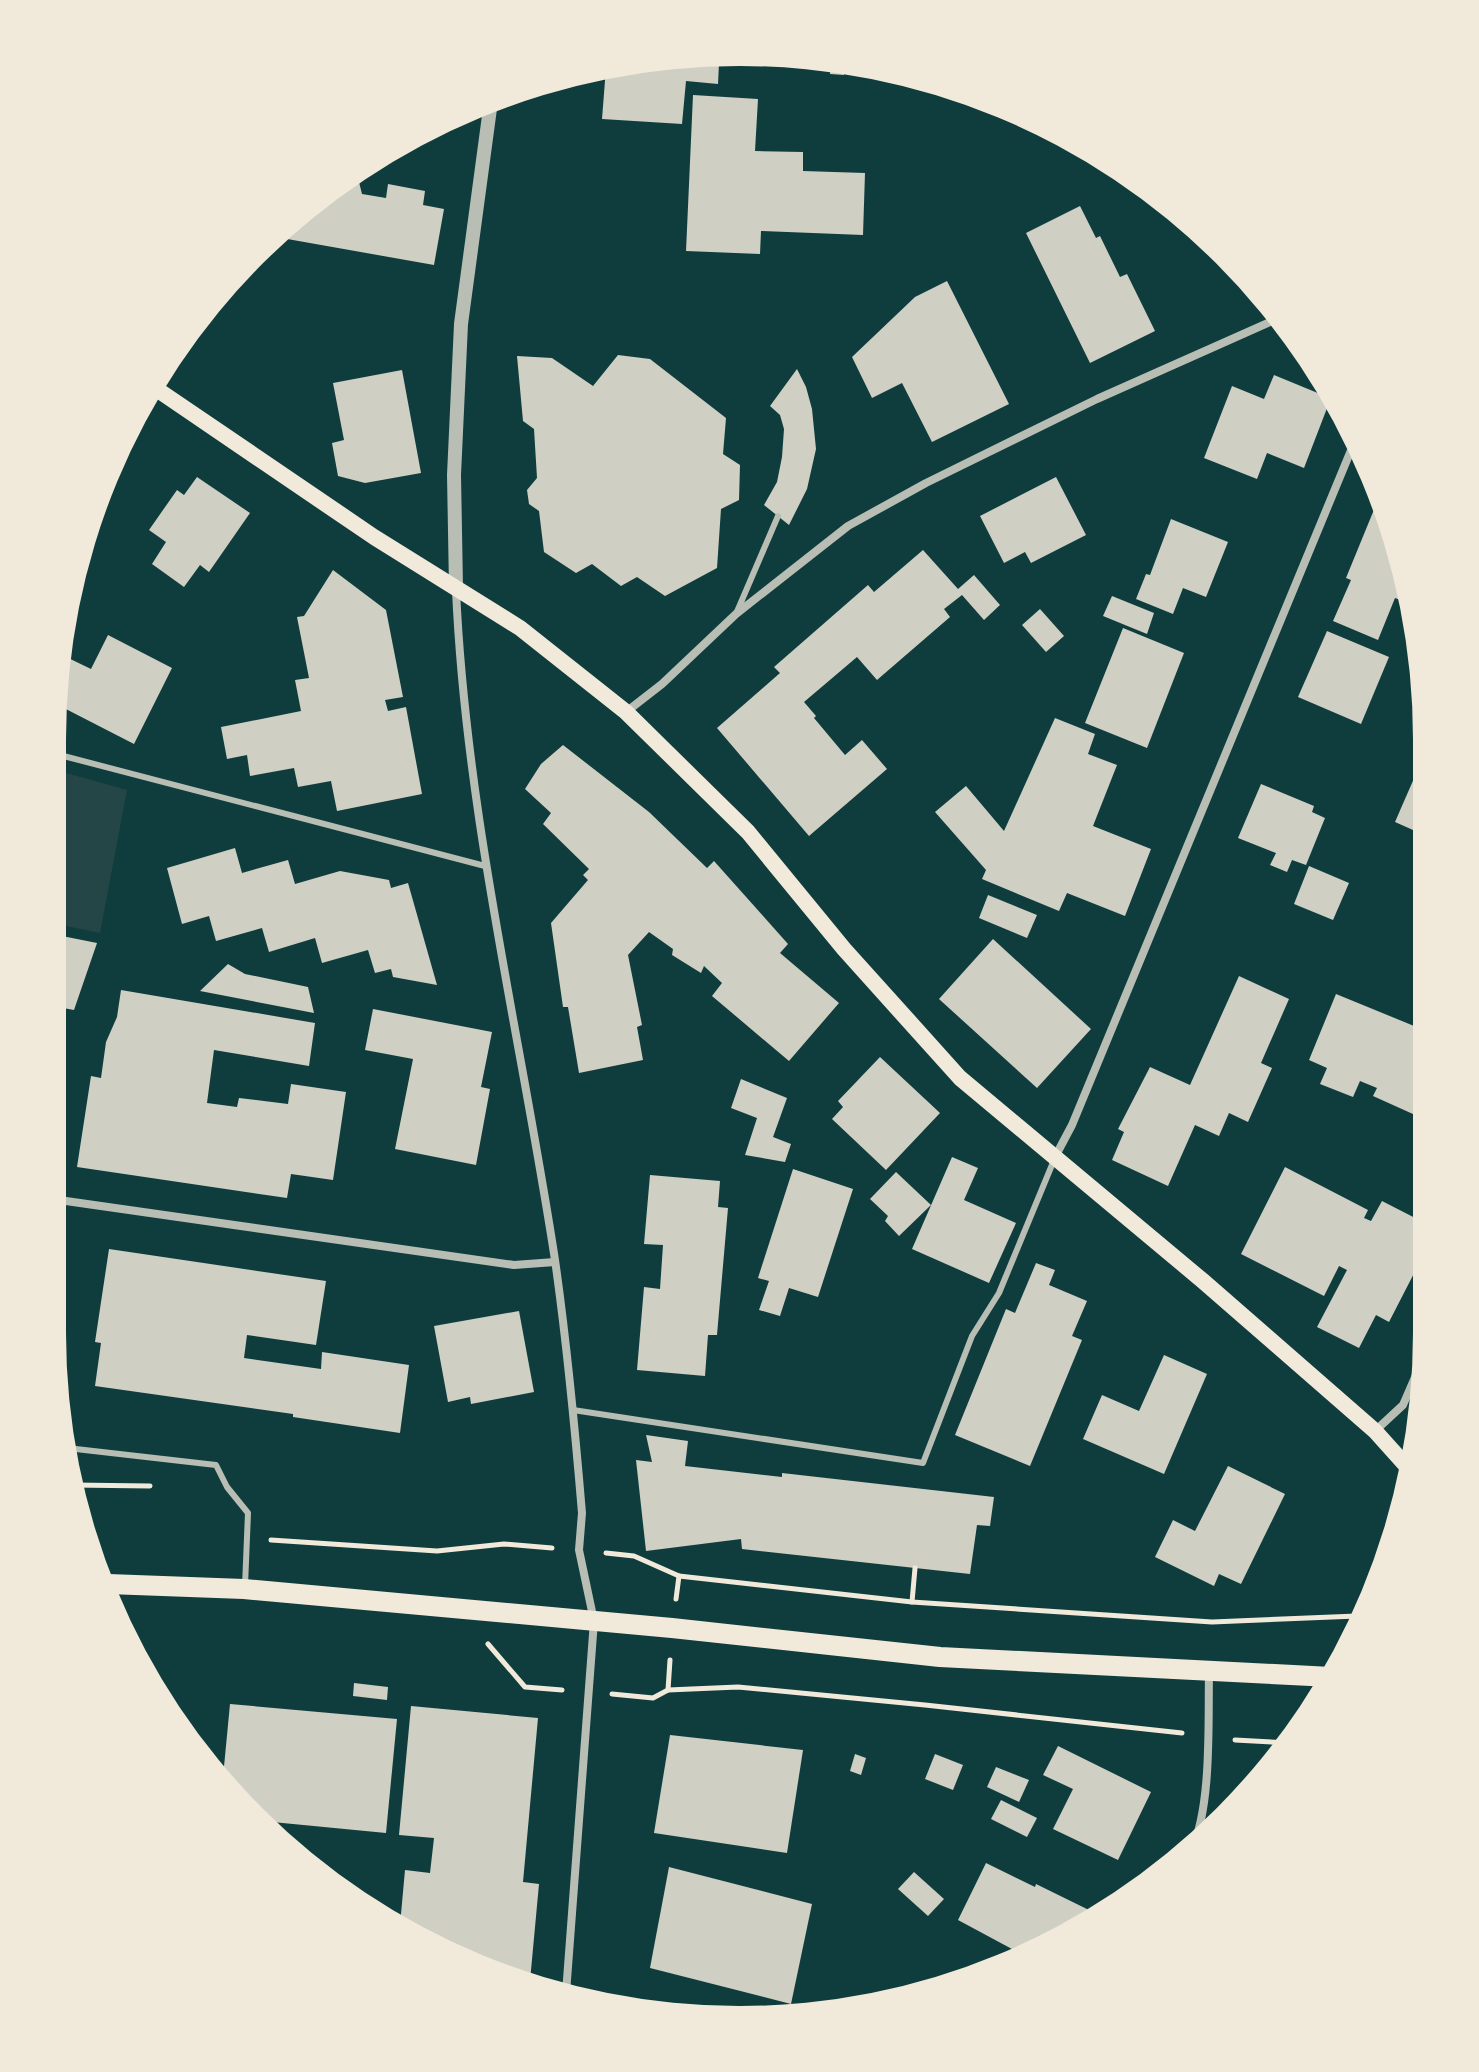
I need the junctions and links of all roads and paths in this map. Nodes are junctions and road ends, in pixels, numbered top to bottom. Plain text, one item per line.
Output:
1 (489, 114) edge
2 (1269, 323) edge
3 (162, 393) edge
4 (1349, 454) edge
5 (778, 516) dead end
6 (456, 587) junction
7 (736, 614) junction
8 (626, 712) junction
9 (66, 757) edge
10 (485, 866) junction
11 (1055, 1157) junction
12 (66, 1201) edge
13 (555, 1262) junction
14 (1411, 1387) edge
15 (573, 1410) junction
16 (1375, 1431) junction
17 (77, 1449) edge
18 (1401, 1460) edge
19 (246, 1538) junction
20 (504, 1544) dead end
21 (634, 1556) dead end
22 (915, 1568) dead end
23 (115, 1584) edge
24 (244, 1589) junction
25 (912, 1602) junction
26 (1350, 1616) edge
27 (594, 1621) junction
28 (1209, 1672) junction
29 (1318, 1676) edge
30 (653, 1698) dead end
31 (1149, 1730) dead end
32 (1259, 1743) dead end
33 (1274, 1743) edge
34 (1199, 1825) edge
35 (567, 1983) edge

1 - 6 street
2 - 7 street
3 - 6 main road
4 - 11 street
5 - 7 lane
6 - 8 main road
6 - 10 street
7 - 8 street
8 - 11 main road
9 - 10 lane
10 - 13 street
11 - 15 lane
11 - 16 main road
12 - 13 street
13 - 15 street
14 - 16 street
15 - 27 street
16 - 18 main road
17 - 19 lane
19 - 20 path
19 - 24 lane
21 - 25 path
22 - 25 path
23 - 24 main road
24 - 27 main road
25 - 26 path
27 - 28 main road
27 - 35 street
28 - 29 main road
28 - 34 street
30 - 31 path
32 - 33 path

